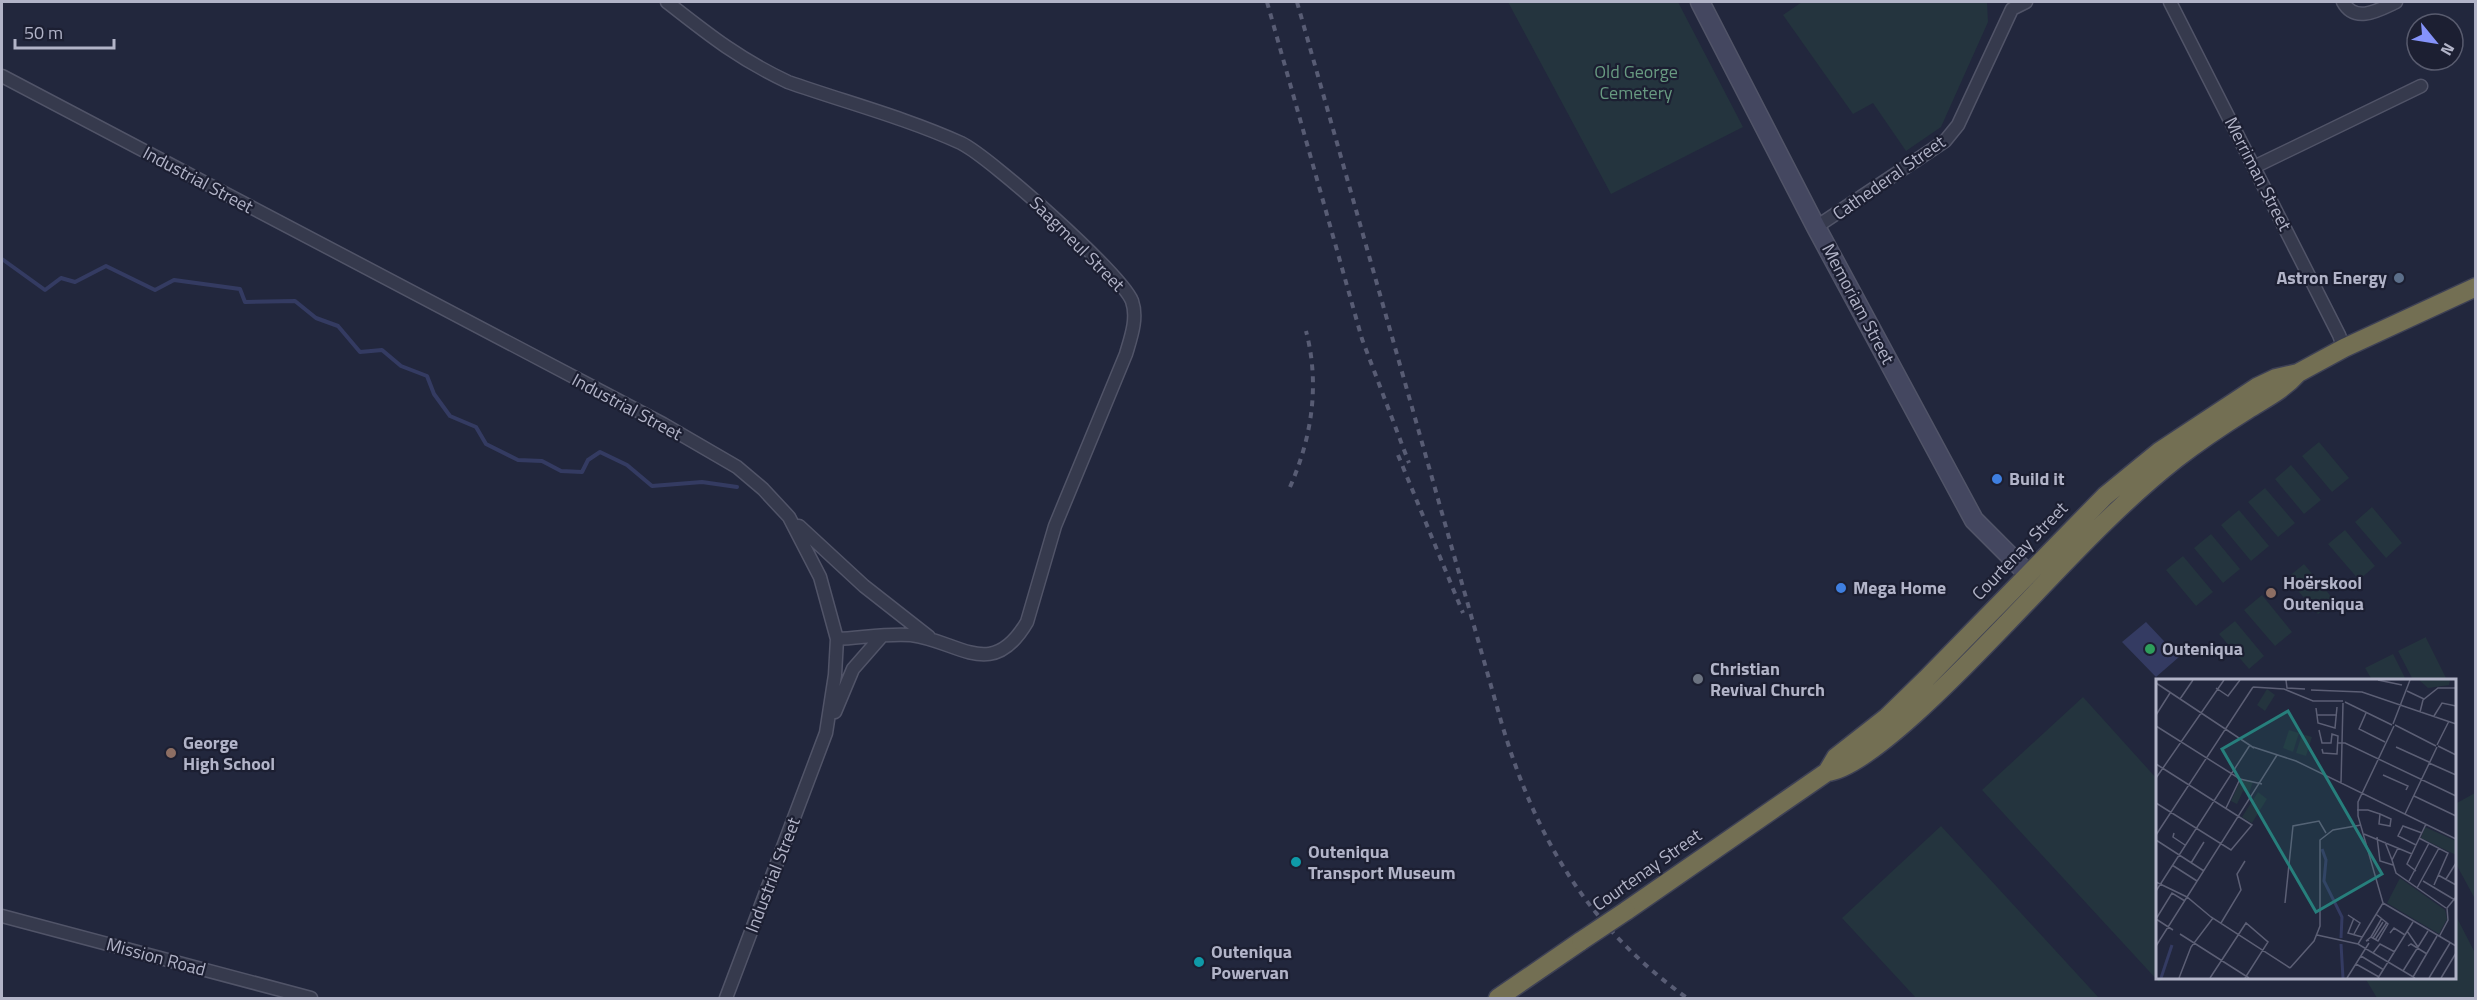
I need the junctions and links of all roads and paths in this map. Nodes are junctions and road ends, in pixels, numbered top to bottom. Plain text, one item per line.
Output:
1 (668, 2) edge
2 (1700, 2) edge
3 (2026, 2) edge
4 (2170, 2) edge
5 (2343, 2) edge
6 (2396, 2) edge
7 (2010, 5) edge
8 (2, 76) edge
9 (2421, 86) dead end
10 (2254, 167) junction
11 (1816, 227) junction
12 (2470, 288) edge
13 (2344, 348) junction
14 (2298, 373) junction
15 (789, 517) junction
16 (2027, 574) junction
17 (2042, 588) junction
18 (880, 637) junction
19 (837, 639) junction
20 (934, 641) junction
21 (826, 734) junction
22 (1827, 772) junction
23 (2, 916) edge
24 (311, 999) edge
25 (726, 999) edge
26 (1498, 999) edge

1 - 20 street, Saagmeul Street
2 - 11 street, Memoriam Street
3 - 7 street, Cathederal Street
4 - 10 street, Merriman Street
5 - 6 street
7 - 11 street, Cathederal Street
8 - 15 street, Industrial Street
9 - 10 street
10 - 13 street, Merriman Street
11 - 16 street, Memoriam Street
12 - 13 highway, Courtenay Street
13 - 14 highway, Courtenay Street
14 - 16 highway, Courtenay Street
14 - 17 highway, Courtenay Street
15 - 19 street, Industrial Street
15 - 20 street
16 - 17 street, Memoriam Street
16 - 22 highway, Courtenay Street
17 - 22 highway, Courtenay Street
18 - 19 street, Saagmeul Street
18 - 20 street, Saagmeul Street
18 - 21 street
19 - 21 street, Industrial Street
21 - 25 street, Industrial Street
22 - 26 highway, Courtenay Street, bridge
23 - 24 street, Mission Road

